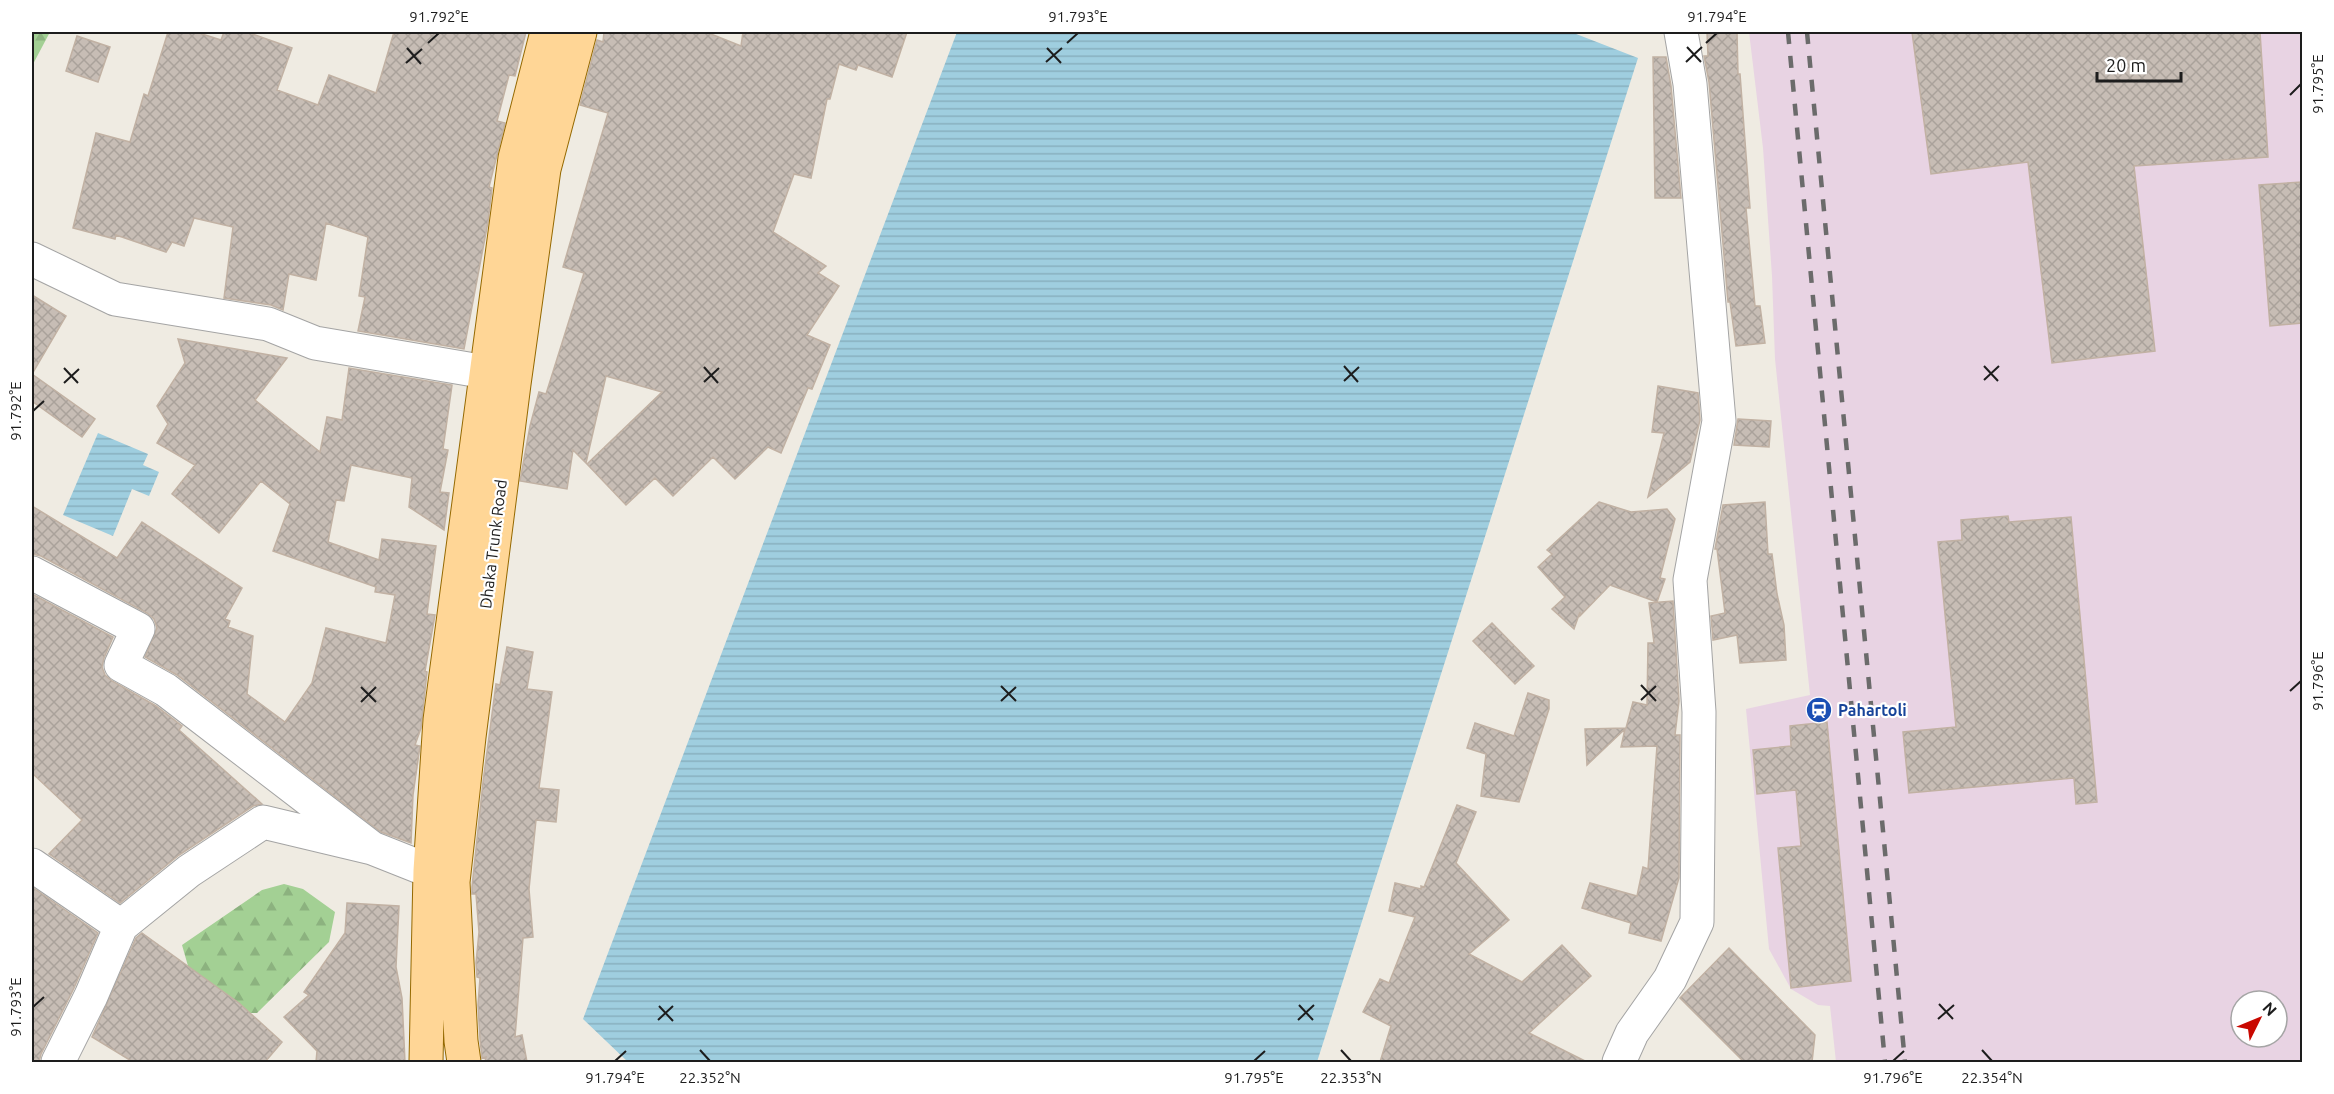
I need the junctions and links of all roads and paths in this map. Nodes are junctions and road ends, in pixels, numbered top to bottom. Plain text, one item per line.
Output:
1 (547, 32) edge
2 (580, 32) edge
3 (1681, 32) edge
4 (32, 259) edge
5 (486, 372) junction
6 (32, 573) edge
7 (372, 848) junction
8 (32, 865) edge
9 (430, 871) junction
10 (121, 926) junction
11 (58, 1062) edge
12 (426, 1062) edge
13 (464, 1062) edge
14 (1619, 1062) edge

1 - 5 main road, Dhaka Trunk Road
2 - 13 main road, Dhaka Trunk Road
3 - 14 street
4 - 5 street
5 - 9 main road, Dhaka Trunk Road
6 - 7 street
7 - 9 street
7 - 10 street
8 - 10 street
9 - 12 main road, Dhaka Trunk Road
10 - 11 street

